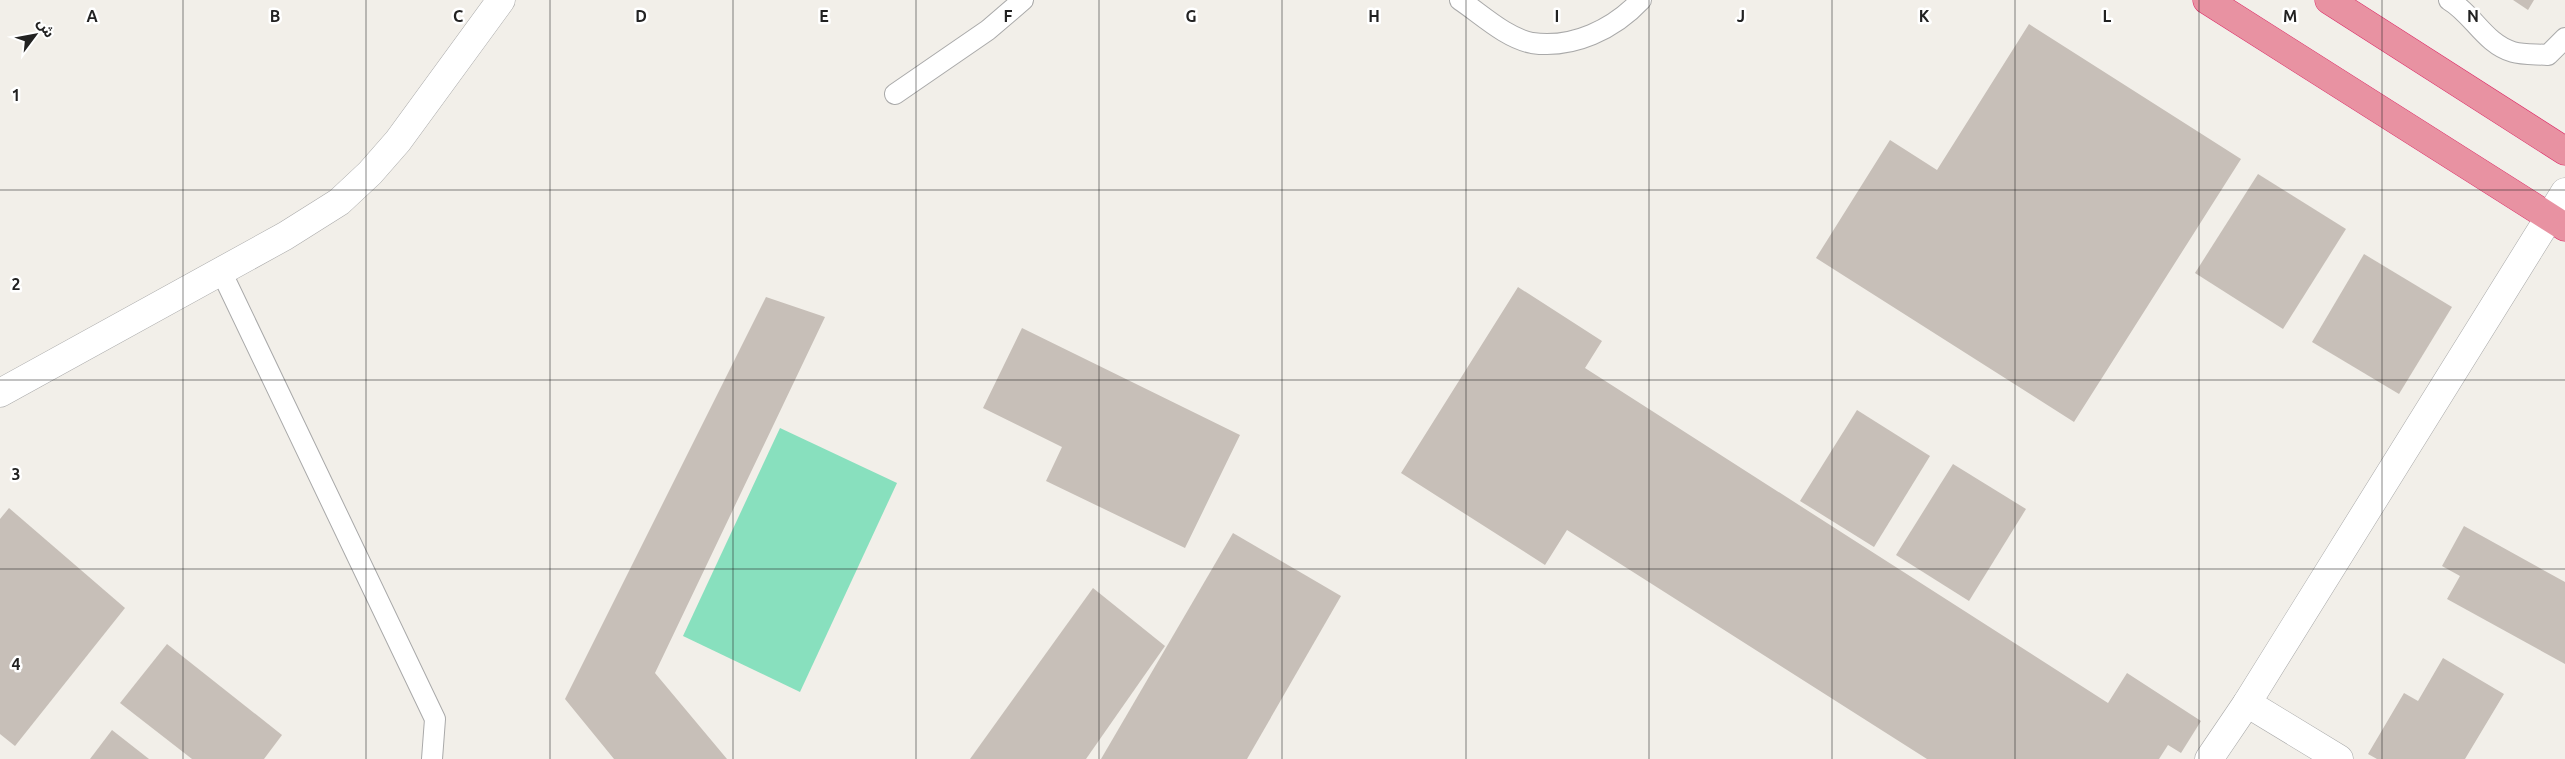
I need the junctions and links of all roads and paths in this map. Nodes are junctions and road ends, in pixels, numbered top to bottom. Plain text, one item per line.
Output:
1 (501, 0) edge
2 (1023, 0) edge
3 (1460, 0) edge
4 (1641, 0) edge
5 (2206, 0) edge
6 (2329, 0) edge
7 (2449, 0) edge
8 (2565, 38) edge
9 (895, 94) dead end
10 (2565, 151) edge
11 (2565, 192) edge
12 (2557, 222) edge
13 (221, 271) junction
14 (0, 393) edge
15 (2247, 703) junction
16 (432, 759) edge
17 (2209, 759) edge
18 (2339, 759) edge

1 - 13 street
2 - 9 lane
3 - 4 lane
5 - 12 highway
6 - 10 highway
7 - 8 lane
11 - 12 street
12 - 15 street
13 - 14 street
13 - 16 lane
15 - 17 street
15 - 18 street

